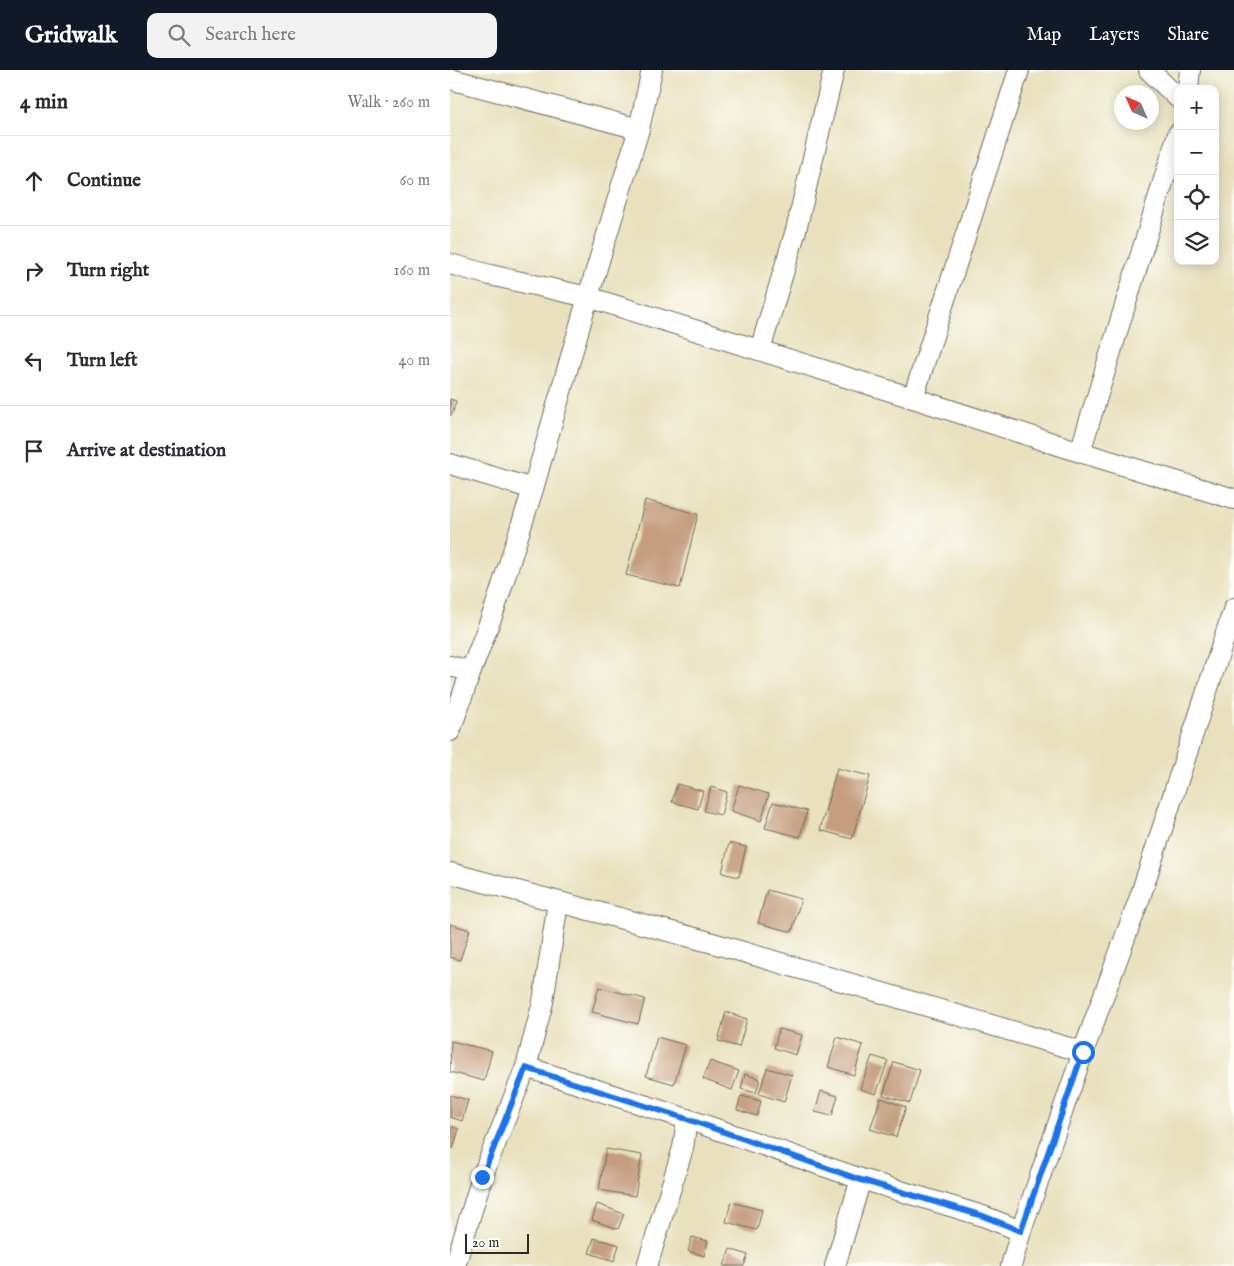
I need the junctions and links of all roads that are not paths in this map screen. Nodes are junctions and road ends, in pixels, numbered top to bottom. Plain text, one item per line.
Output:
1 (652, 70) edge
2 (834, 70) edge
3 (1019, 70) edge
4 (1148, 70) edge
5 (1190, 70) edge
6 (450, 79) edge
7 (1188, 85) edge
8 (1174, 94) edge
9 (639, 129) junction
10 (1174, 147) edge
11 (450, 264) edge
12 (588, 297) junction
13 (760, 350) junction
14 (913, 398) junction
15 (1080, 452) junction
16 (450, 464) edge
17 (534, 489) junction
18 (1234, 499) edge
19 (1234, 608) edge
20 (450, 666) edge
21 (471, 671) junction
22 (450, 731) edge
23 (450, 873) edge
24 (558, 902) junction
25 (1083, 1052) junction
26 (526, 1068) junction
27 (687, 1119) junction
28 (861, 1180) junction
29 (1021, 1231) junction
30 (456, 1266) edge
31 (647, 1266) edge
32 (835, 1266) edge
33 (1011, 1266) edge

1 - 9 street
2 - 13 street
3 - 14 street
4 - 8 street
5 - 7 street
6 - 9 street
9 - 12 street
10 - 15 street
11 - 12 street
12 - 13 street
12 - 17 street
13 - 14 street
14 - 15 street
15 - 18 street
16 - 17 street
17 - 21 street
19 - 25 street
20 - 21 street
21 - 22 street
23 - 24 street
24 - 25 street
24 - 26 street
25 - 29 street
26 - 27 street
26 - 30 street
27 - 28 street
27 - 31 street
28 - 29 street
28 - 32 street
29 - 33 street

